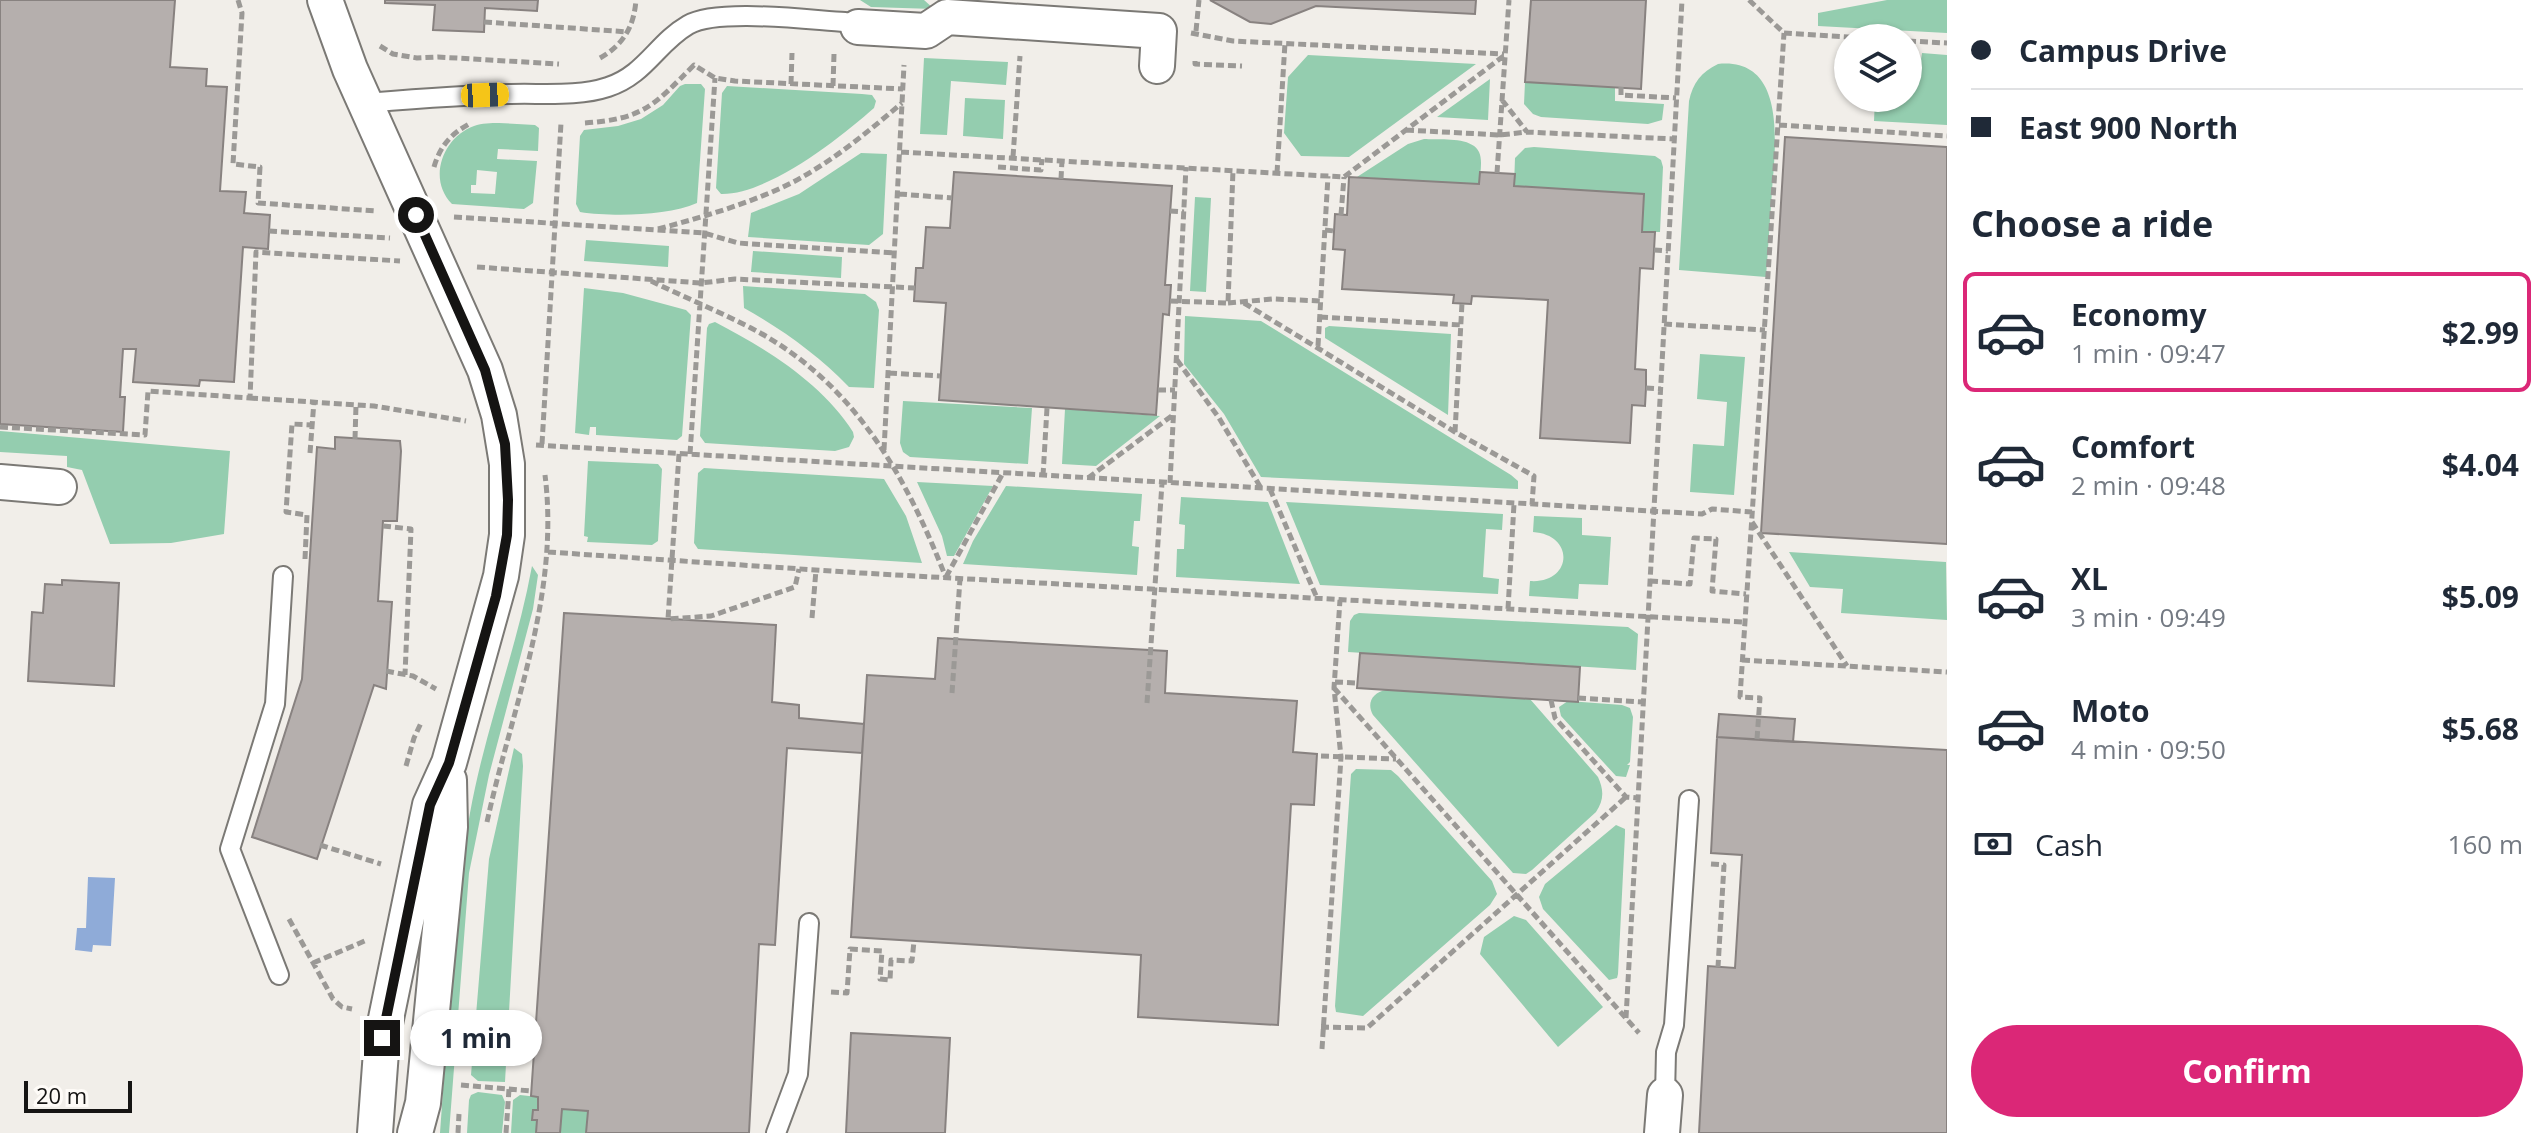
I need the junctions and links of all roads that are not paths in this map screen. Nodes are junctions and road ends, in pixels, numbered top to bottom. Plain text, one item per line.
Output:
1 (325, 0) edge
2 (858, 27) joint
3 (1157, 66) dead end
4 (365, 103) junction
5 (0, 482) edge
6 (59, 487) dead end
7 (283, 576) dead end
8 (449, 763) junction
9 (1689, 800) dead end
10 (809, 923) dead end
11 (279, 975) dead end
12 (1665, 1095) joint
13 (375, 1133) edge
14 (415, 1133) edge
15 (776, 1133) edge
16 (1662, 1133) edge

1 - 4 street
2 - 3 street
2 - 4 lane
4 - 8 street
5 - 6 street
7 - 11 lane
8 - 13 street
8 - 14 street
9 - 12 lane
10 - 15 lane
12 - 16 street

